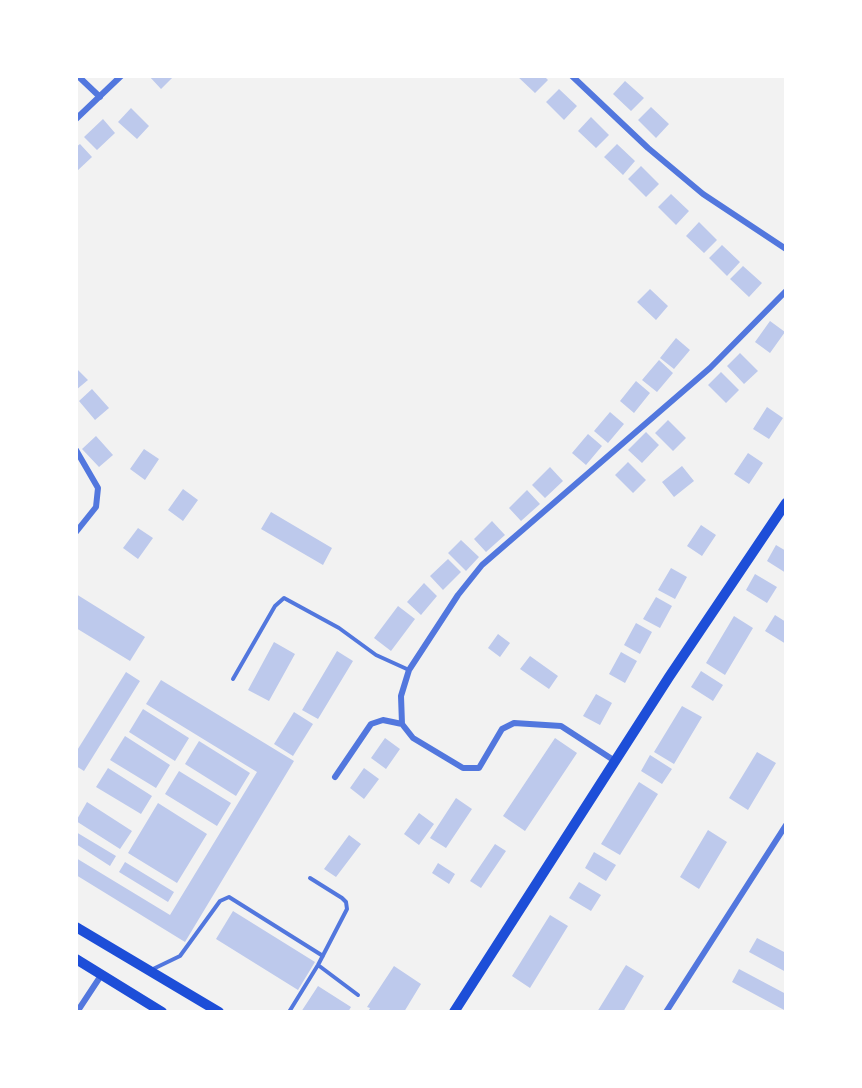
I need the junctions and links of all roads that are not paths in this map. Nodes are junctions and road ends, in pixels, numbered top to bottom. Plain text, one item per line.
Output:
1 (78, 76) edge
2 (121, 76) edge
3 (572, 76) edge
4 (100, 97) junction
5 (76, 119) edge
6 (786, 249) edge
7 (786, 291) edge
8 (76, 450) edge
9 (786, 503) edge
10 (76, 532) edge
11 (409, 670) junction
12 (233, 679) dead end
13 (402, 724) junction
14 (615, 761) junction
15 (335, 777) dead end
16 (786, 825) edge
17 (310, 878) dead end
18 (76, 927) edge
19 (323, 956) junction
20 (76, 959) edge
21 (318, 965) junction
22 (150, 971) junction
23 (102, 974) junction
24 (358, 995) dead end
25 (76, 1011) edge
26 (162, 1011) edge
27 (219, 1011) edge
28 (289, 1011) edge
29 (454, 1011) edge
30 (666, 1011) edge

1 - 4 street
2 - 4 street
3 - 6 street
4 - 5 street
7 - 11 street
8 - 10 street
9 - 14 main road
11 - 12 lane
11 - 13 street
13 - 14 street
13 - 15 street
14 - 29 main road
16 - 30 street
17 - 19 lane
18 - 22 main road
19 - 21 lane
19 - 22 lane
20 - 23 main road
21 - 24 lane
21 - 28 lane
22 - 27 main road
23 - 25 street
23 - 26 main road

